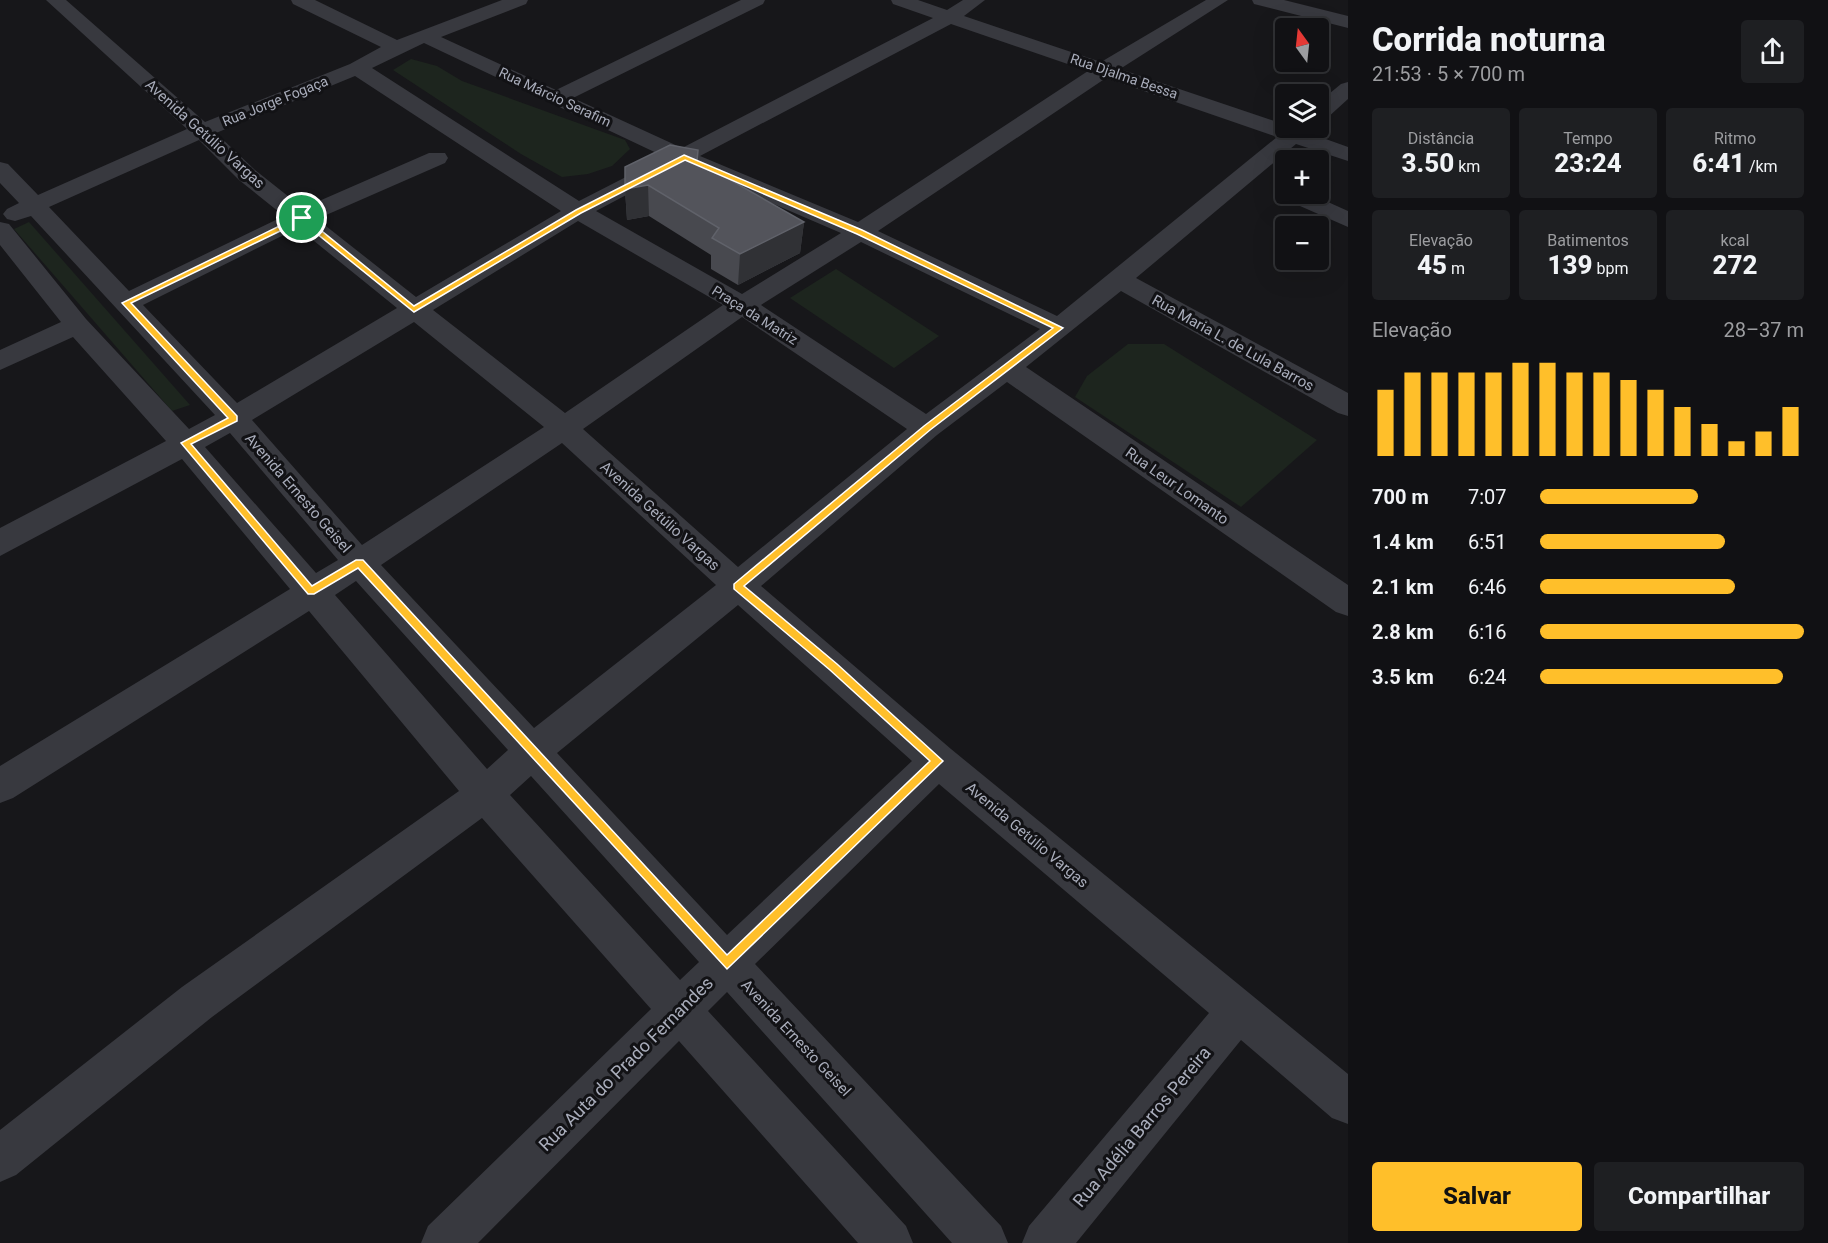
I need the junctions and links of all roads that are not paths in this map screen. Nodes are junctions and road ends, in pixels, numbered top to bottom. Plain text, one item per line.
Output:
1 (55, 0) edge
2 (300, 0) edge
3 (519, 0) edge
4 (756, 0) edge
5 (900, 0) edge
6 (976, 0) edge
7 (1219, 0) edge
8 (1262, 0) edge
9 (1283, 2) edge
10 (949, 18) junction
11 (1348, 22) edge
12 (426, 37) junction
13 (396, 47) junction
14 (357, 68) junction
15 (1105, 69) junction
16 (1348, 88) edge
17 (556, 98) junction
18 (1329, 104) edge
19 (1275, 124) edge
20 (202, 131) junction
21 (1295, 138) edge
22 (1313, 138) edge
23 (1348, 154) edge
24 (684, 157) junction
25 (437, 158) dead end
26 (0, 169) edge
27 (1273, 185) edge
28 (34, 206) junction
29 (578, 211) junction
30 (302, 218) junction
31 (1348, 220) edge
32 (0, 221) edge
33 (0, 229) edge
34 (860, 232) junction
35 (1119, 279) junction
36 (126, 303) junction
37 (742, 305) junction
38 (414, 310) junction
39 (77, 325) junction
40 (1059, 328) junction
41 (0, 360) edge
42 (1007, 368) junction
43 (1348, 406) edge
44 (234, 418) junction
45 (564, 428) junction
46 (927, 428) junction
47 (185, 443) junction
48 (0, 543) edge
49 (359, 563) junction
50 (738, 586) junction
51 (311, 591) junction
52 (1348, 602) edge
53 (534, 750) junction
54 (938, 761) junction
55 (0, 786) edge
56 (485, 794) junction
57 (727, 963) junction
58 (680, 1010) junction
59 (1238, 1011) junction
60 (1348, 1102) edge
61 (0, 1159) edge
62 (445, 1243) edge
63 (889, 1243) edge
64 (984, 1243) edge
65 (1046, 1243) edge

1 - 20 street, Avenida Getúlio Vargas
2 - 13 street
3 - 12 street, Rua Jorge Fogaça
4 - 17 street
5 - 10 street, Rua Djalma Bessa
6 - 10 street
7 - 15 street
8 - 9 street
9 - 11 street
10 - 15 street, Rua Djalma Bessa
10 - 24 street
12 - 13 street, Rua Jorge Fogaça
12 - 17 street, Rua Márcio Serafim
13 - 14 street, Rua Jorge Fogaça
14 - 20 street, Rua Jorge Fogaça
14 - 29 street
15 - 19 street, Rua Djalma Bessa
15 - 34 street
16 - 18 street
17 - 24 street, Rua Márcio Serafim
20 - 28 street, Rua Jorge Fogaça
20 - 30 street, Avenida Getúlio Vargas
21 - 27 street
22 - 23 street, Rua Djalma Bessa
24 - 29 street
24 - 34 street
25 - 30 street
26 - 28 street, Avenida Ernesto Geisel
27 - 31 street
27 - 35 street
28 - 32 street, Rua Jorge Fogaça
28 - 36 street, Avenida Ernesto Geisel
29 - 37 street, Praça da Matriz
29 - 38 street
30 - 36 street
30 - 38 street, Avenida Getúlio Vargas
33 - 39 street
34 - 37 street
34 - 40 street
35 - 40 street
35 - 43 street, Rua Maria L. de Lula Barros
36 - 44 street, Avenida Ernesto Geisel
37 - 45 street
37 - 46 street, Praça da Matriz
38 - 44 street
38 - 45 street, Avenida Getúlio Vargas
39 - 41 street
39 - 47 street
40 - 42 street
42 - 46 street
42 - 52 street, Rua Leur Lomanto
44 - 47 street
44 - 49 street, Avenida Ernesto Geisel
45 - 49 street
45 - 50 street, Avenida Getúlio Vargas
46 - 50 street
47 - 48 street
47 - 51 street
49 - 51 street
49 - 53 street, Avenida Ernesto Geisel
50 - 53 street
50 - 54 street, Avenida Getúlio Vargas
51 - 55 street
51 - 56 street
53 - 56 street
53 - 57 street, Avenida Ernesto Geisel
54 - 57 street, Rua Auta do Prado Fernandes
54 - 59 street, Avenida Getúlio Vargas
56 - 58 street
56 - 61 street
57 - 58 street, Rua Auta do Prado Fernandes
57 - 64 street, Avenida Ernesto Geisel
58 - 62 street, Rua Auta do Prado Fernandes
58 - 63 street
59 - 60 street, Avenida Getúlio Vargas
59 - 65 street, Rua Adélia Barros Pereira

